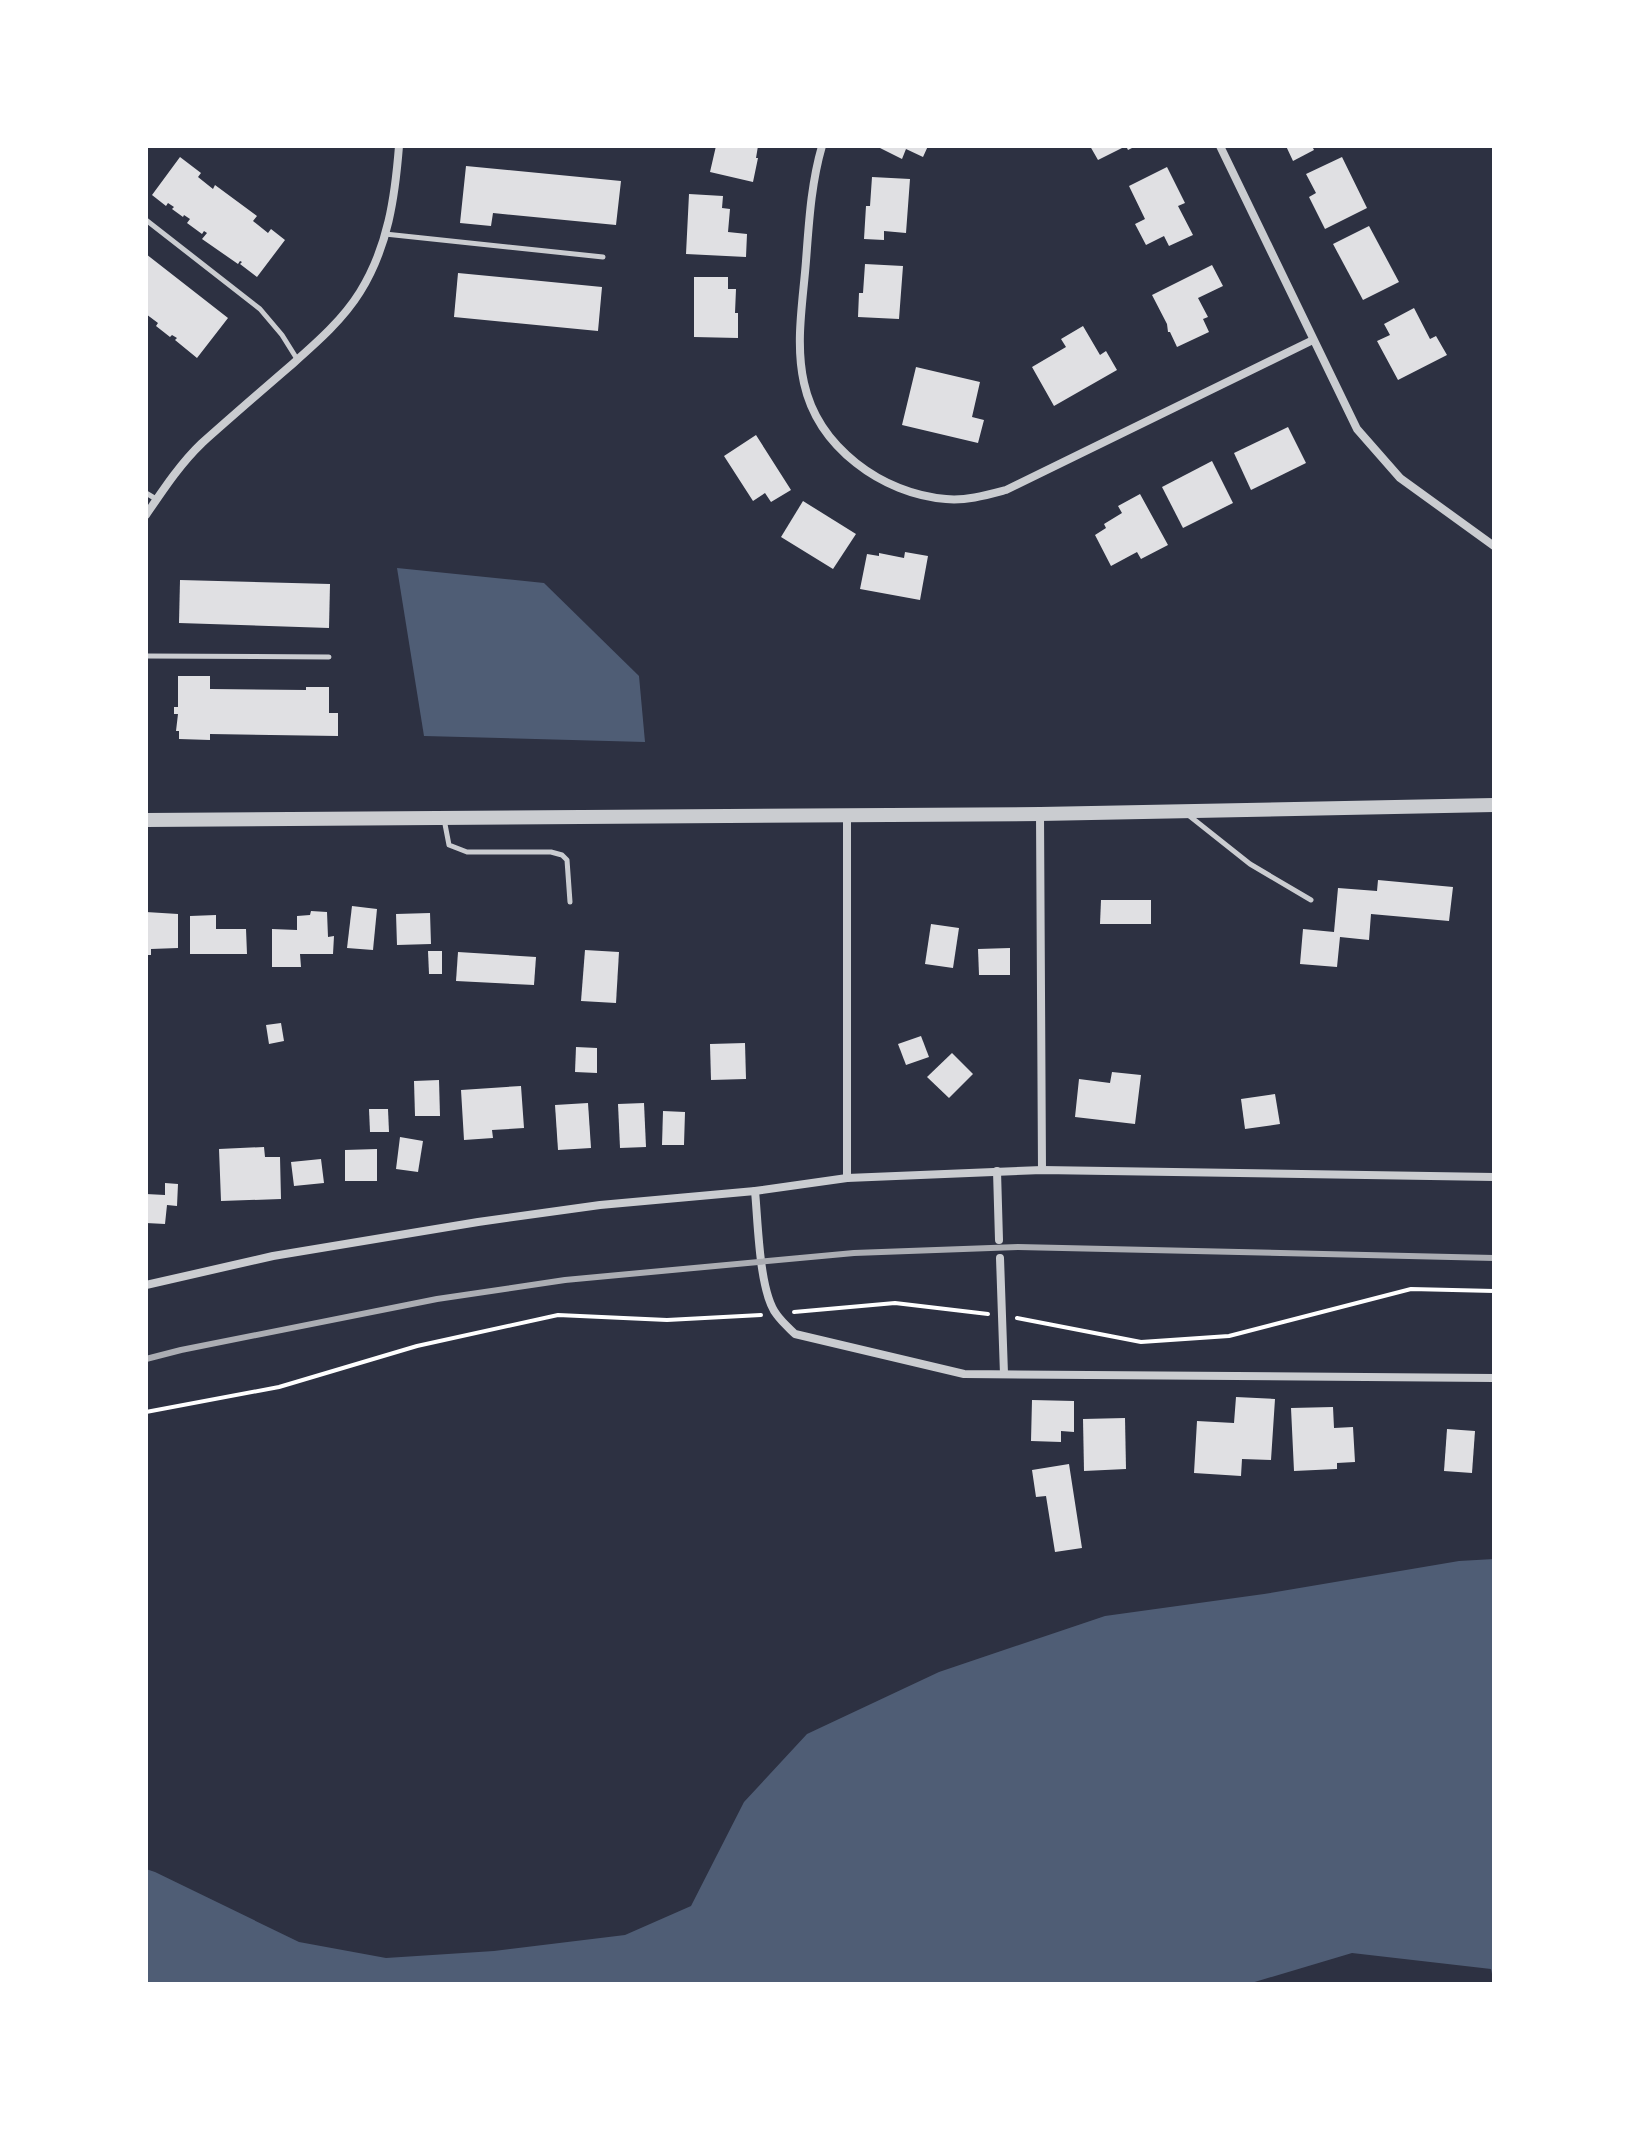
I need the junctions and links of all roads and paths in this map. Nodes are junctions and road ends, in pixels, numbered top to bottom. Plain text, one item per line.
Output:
1 (399, 146) edge
2 (822, 146) edge
3 (1220, 146) edge
4 (146, 220) edge
5 (385, 234) junction
6 (603, 257) dead end
7 (1313, 340) junction
8 (297, 360) junction
9 (146, 493) edge
10 (156, 500) junction
11 (146, 515) edge
12 (1494, 546) edge
13 (146, 656) edge
14 (329, 657) dead end
15 (1494, 805) edge
16 (1184, 811) junction
17 (1040, 814) junction
18 (847, 816) junction
19 (444, 818) junction
20 (146, 820) edge
21 (1311, 900) dead end
22 (570, 902) dead end
23 (1042, 1170) junction
24 (997, 1171) junction
25 (1494, 1177) edge
26 (847, 1178) junction
27 (755, 1191) junction
28 (999, 1240) dead end
29 (1000, 1258) dead end
30 (146, 1285) edge
31 (1494, 1291) edge
32 (775, 1314) junction
33 (1002, 1315) junction
34 (1004, 1374) junction
35 (1494, 1378) edge
36 (146, 1412) edge

1 - 5 street
2 - 7 street
3 - 7 street
4 - 8 lane
5 - 6 lane
5 - 8 street
7 - 12 street
8 - 10 street
9 - 10 lane
10 - 11 street
13 - 14 lane
15 - 16 street
16 - 17 street
16 - 21 lane
17 - 18 street
17 - 23 street
18 - 19 street
18 - 26 street
19 - 20 street
19 - 22 lane
23 - 24 street
23 - 25 street
24 - 26 street
24 - 28 street
26 - 27 street
27 - 30 street
27 - 32 street
29 - 33 street
31 - 33 path
32 - 33 path
32 - 34 street
32 - 36 path
33 - 34 street
34 - 35 street

